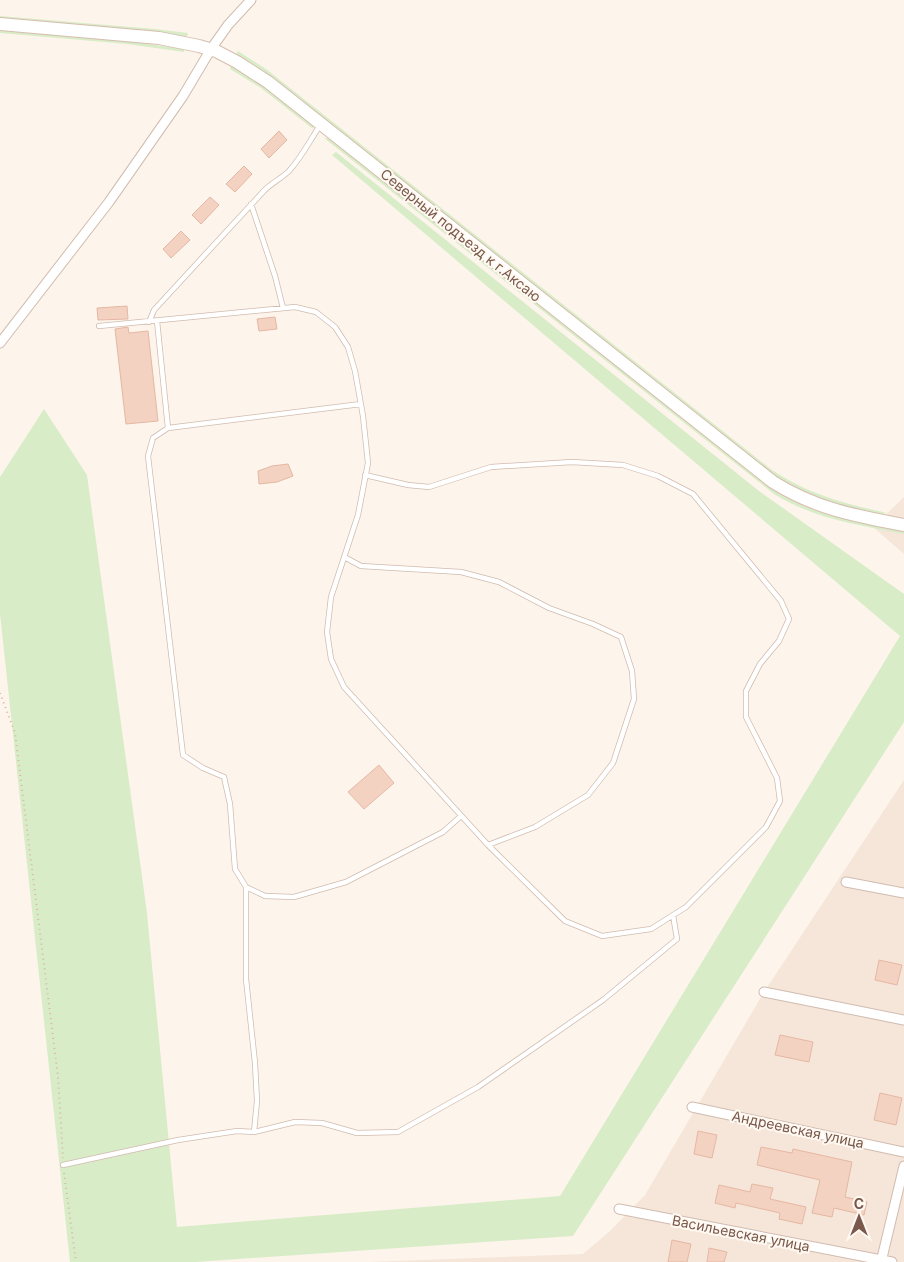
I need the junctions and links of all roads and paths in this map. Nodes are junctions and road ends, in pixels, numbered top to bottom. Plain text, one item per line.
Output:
1 (251, 0) edge
2 (0, 24) edge
3 (211, 49) junction
4 (321, 124) junction
5 (251, 204) junction
6 (283, 308) junction
7 (157, 321) junction
8 (149, 322) junction
9 (99, 326) dead end
10 (0, 343) edge
11 (361, 404) junction
12 (168, 428) junction
13 (366, 475) junction
14 (898, 524) edge
15 (346, 558) junction
16 (0, 692) edge
17 (461, 816) junction
18 (488, 844) junction
19 (846, 882) dead end
20 (246, 887) junction
21 (904, 893) edge
22 (673, 915) junction
23 (764, 992) dead end
24 (904, 1020) edge
25 (692, 1106) dead end
26 (254, 1132) junction
27 (904, 1152) edge
28 (63, 1166) junction
29 (904, 1166) edge
30 (619, 1209) dead end
31 (881, 1261) edge
32 (76, 1262) edge
33 (892, 1262) edge

1 - 3 street
2 - 3 street, Северный подъезд к г.Аксаю
3 - 4 street, Северный подъезд к г.Аксаю
3 - 10 street
4 - 5 lane
4 - 14 street, Северный подъезд к г.Аксаю
5 - 6 lane
5 - 8 lane
6 - 7 lane
6 - 11 lane
7 - 8 lane
7 - 12 lane
8 - 9 lane
11 - 12 lane
11 - 13 lane
12 - 20 lane
13 - 15 lane
13 - 22 lane
15 - 17 lane
15 - 18 lane
16 - 28 path
17 - 18 lane
17 - 20 lane
18 - 22 lane
19 - 21 street
20 - 26 lane
22 - 26 lane
23 - 24 street
25 - 27 street, Андреевская улица
26 - 28 lane
28 - 32 path
29 - 31 street
30 - 31 street, Васильевская улица
31 - 33 street, Васильевская улица

